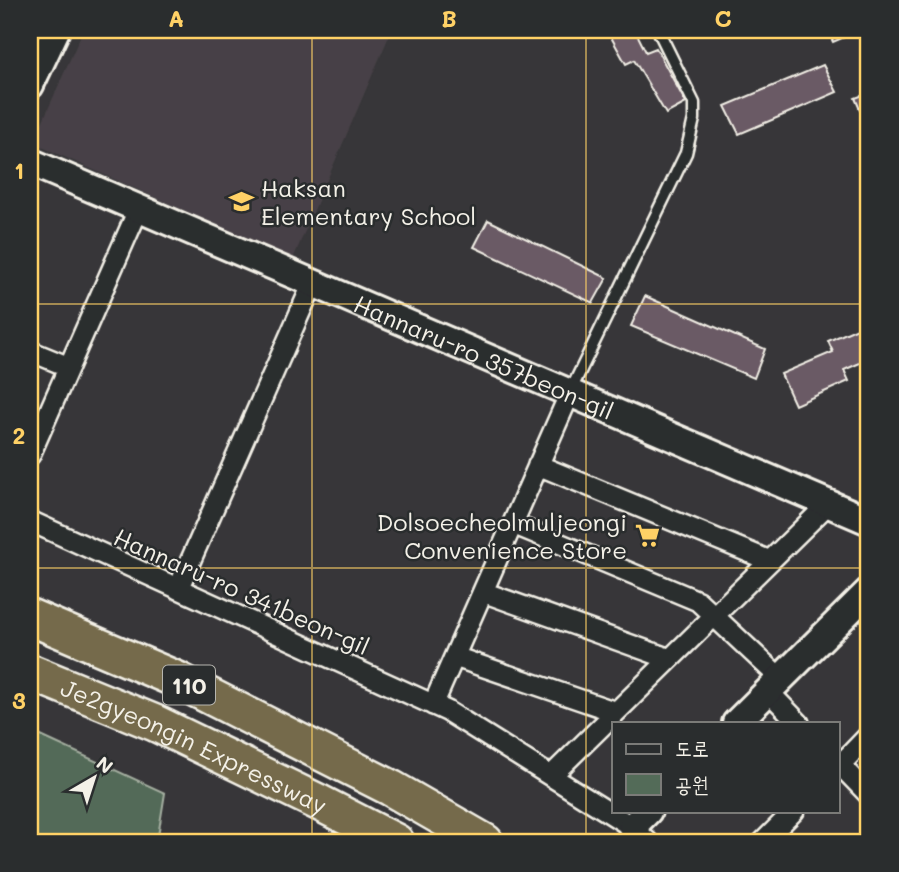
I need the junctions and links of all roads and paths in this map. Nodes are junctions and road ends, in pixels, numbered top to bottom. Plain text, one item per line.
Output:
1 (56, 30) edge
2 (658, 30) edge
3 (30, 85) edge
4 (30, 162) edge
5 (139, 208) junction
6 (313, 283) junction
7 (30, 351) edge
8 (69, 367) junction
9 (570, 393) junction
10 (38, 414) edge
11 (30, 455) edge
12 (538, 465) junction
13 (829, 503) junction
14 (30, 521) edge
15 (869, 521) edge
16 (513, 523) junction
17 (770, 561) junction
18 (178, 589) junction
19 (869, 591) edge
20 (483, 592) junction
21 (715, 616) junction
22 (30, 617) edge
23 (455, 657) junction
24 (670, 659) junction
25 (30, 672) edge
26 (775, 685) junction
27 (433, 705) junction
28 (616, 712) junction
29 (737, 722) edge
30 (798, 722) edge
31 (869, 735) edge
32 (839, 764) edge
33 (839, 766) edge
34 (551, 776) junction
35 (869, 795) edge
36 (793, 812) edge
37 (638, 831) edge
38 (396, 842) edge
39 (485, 842) edge
40 (762, 842) edge

1 - 3 street
2 - 9 lane
4 - 5 street, Hannaru-ro 357beon-gil
5 - 6 street, Hannaru-ro 357beon-gil
5 - 8 street
6 - 9 street, Hannaru-ro 357beon-gil
6 - 18 street
7 - 8 street
8 - 10 street
9 - 12 street
9 - 13 street, Hannaru-ro 357beon-gil
10 - 11 street
12 - 16 street
12 - 17 street
13 - 15 street, Hannaru-ro 357beon-gil
13 - 17 street
14 - 18 street, Hannaru-ro 341beon-gil
16 - 20 street
16 - 21 street
17 - 21 street
18 - 27 street, Hannaru-ro 341beon-gil
19 - 26 street
20 - 23 street
20 - 24 street
21 - 24 street
21 - 26 street
22 - 39 highway, Je2gyeongin Expressway / 110
23 - 27 street
23 - 28 street
24 - 28 street
25 - 38 highway, Je2gyeongin Expressway / 110
26 - 29 street
26 - 30 street
27 - 34 street, Hannaru-ro 341beon-gil
28 - 34 street
31 - 32 street
33 - 35 street
34 - 37 street, Hannaru-ro 341beon-gil
36 - 40 street

